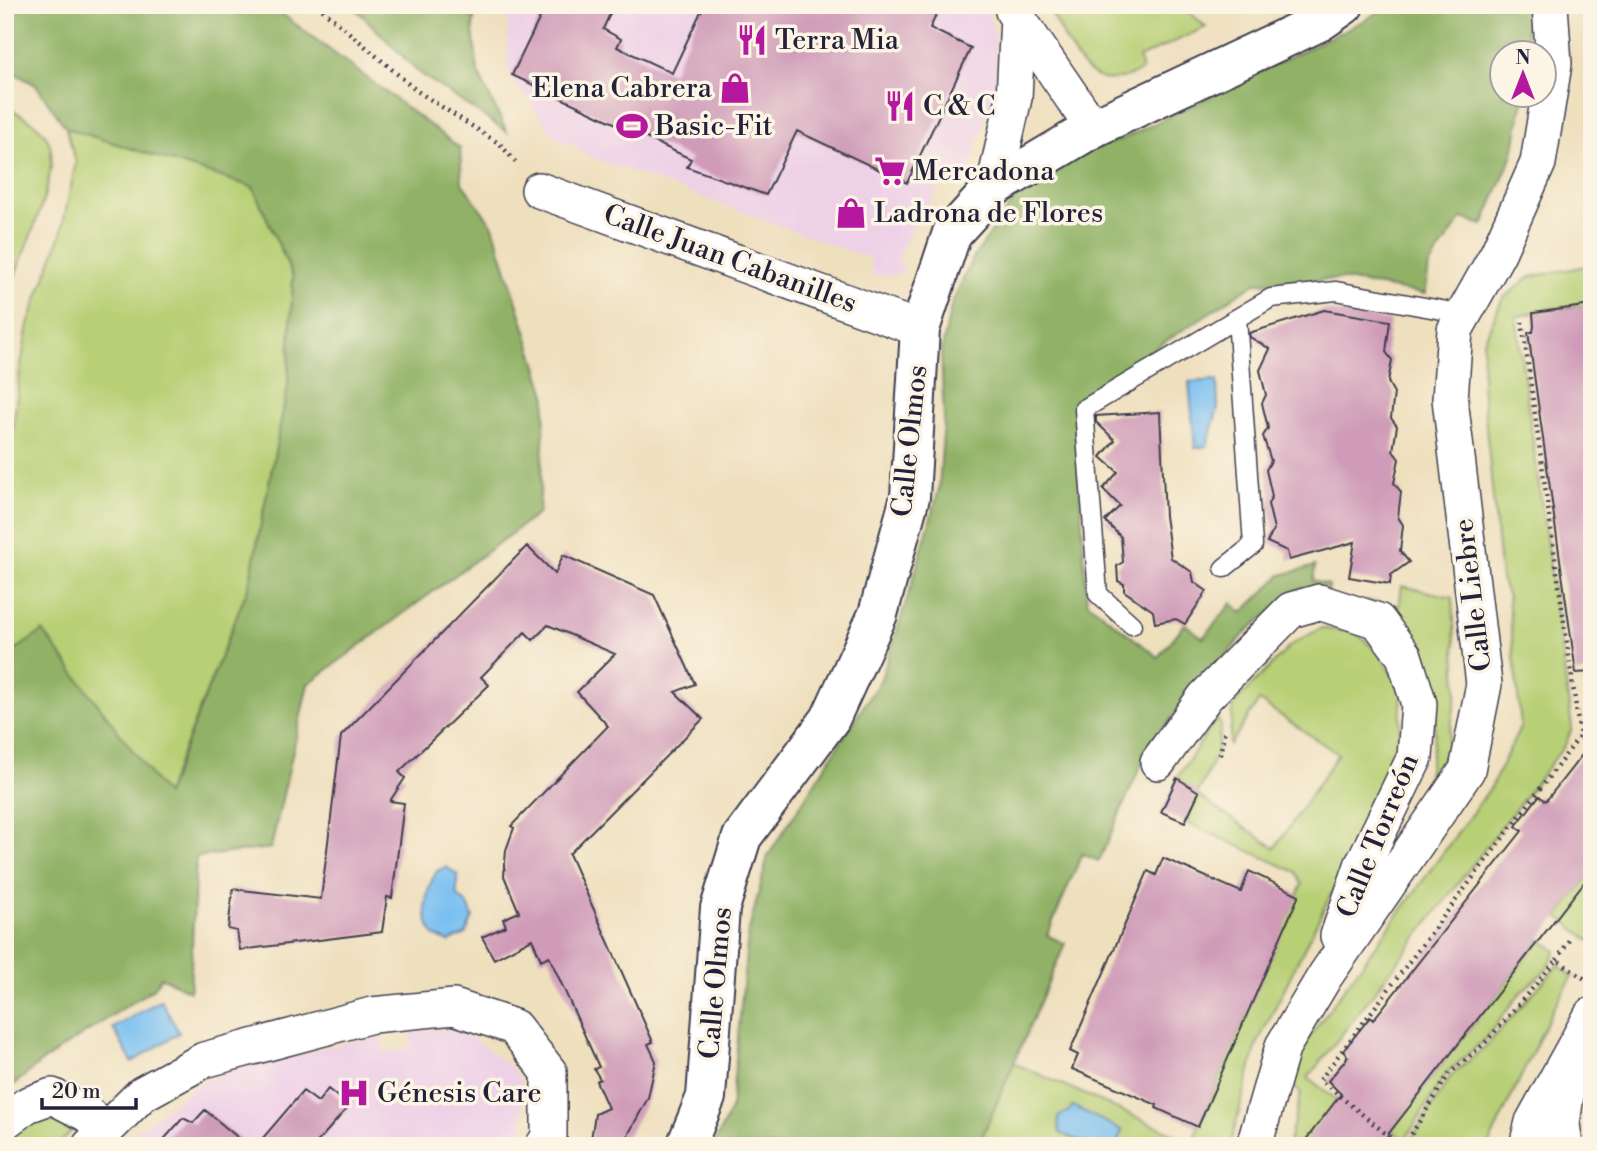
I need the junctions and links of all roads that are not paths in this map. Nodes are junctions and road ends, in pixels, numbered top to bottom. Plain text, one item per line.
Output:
1 (1344, 5) edge
2 (1550, 5) edge
3 (1013, 11) edge
4 (1093, 128) junction
5 (994, 187) junction
6 (539, 190) dead end
7 (1464, 314) junction
8 (1237, 318) junction
9 (920, 329) junction
10 (1224, 568) dead end
11 (1132, 625) dead end
12 (1157, 762) dead end
13 (1325, 976) junction
14 (1592, 1015) edge
15 (1573, 1045) junction
16 (5, 1121) edge
17 (97, 1137) edge
18 (543, 1146) edge
19 (686, 1146) edge
20 (1254, 1146) edge
21 (1527, 1146) edge
22 (1565, 1146) edge

1 - 4 street, Calle Olmos
2 - 7 street, Calle Liebre
3 - 4 street
3 - 5 street
4 - 5 street, Calle Olmos
5 - 9 street, Calle Olmos
6 - 9 street, Calle Juan Cabanilles
7 - 8 lane
7 - 13 street, Calle Liebre
8 - 10 lane
8 - 11 lane
9 - 19 street, Calle Olmos
12 - 13 street, Calle Torreón
13 - 20 street, Calle Liebre
14 - 15 street
15 - 21 street
15 - 22 street
16 - 17 street
17 - 18 street

